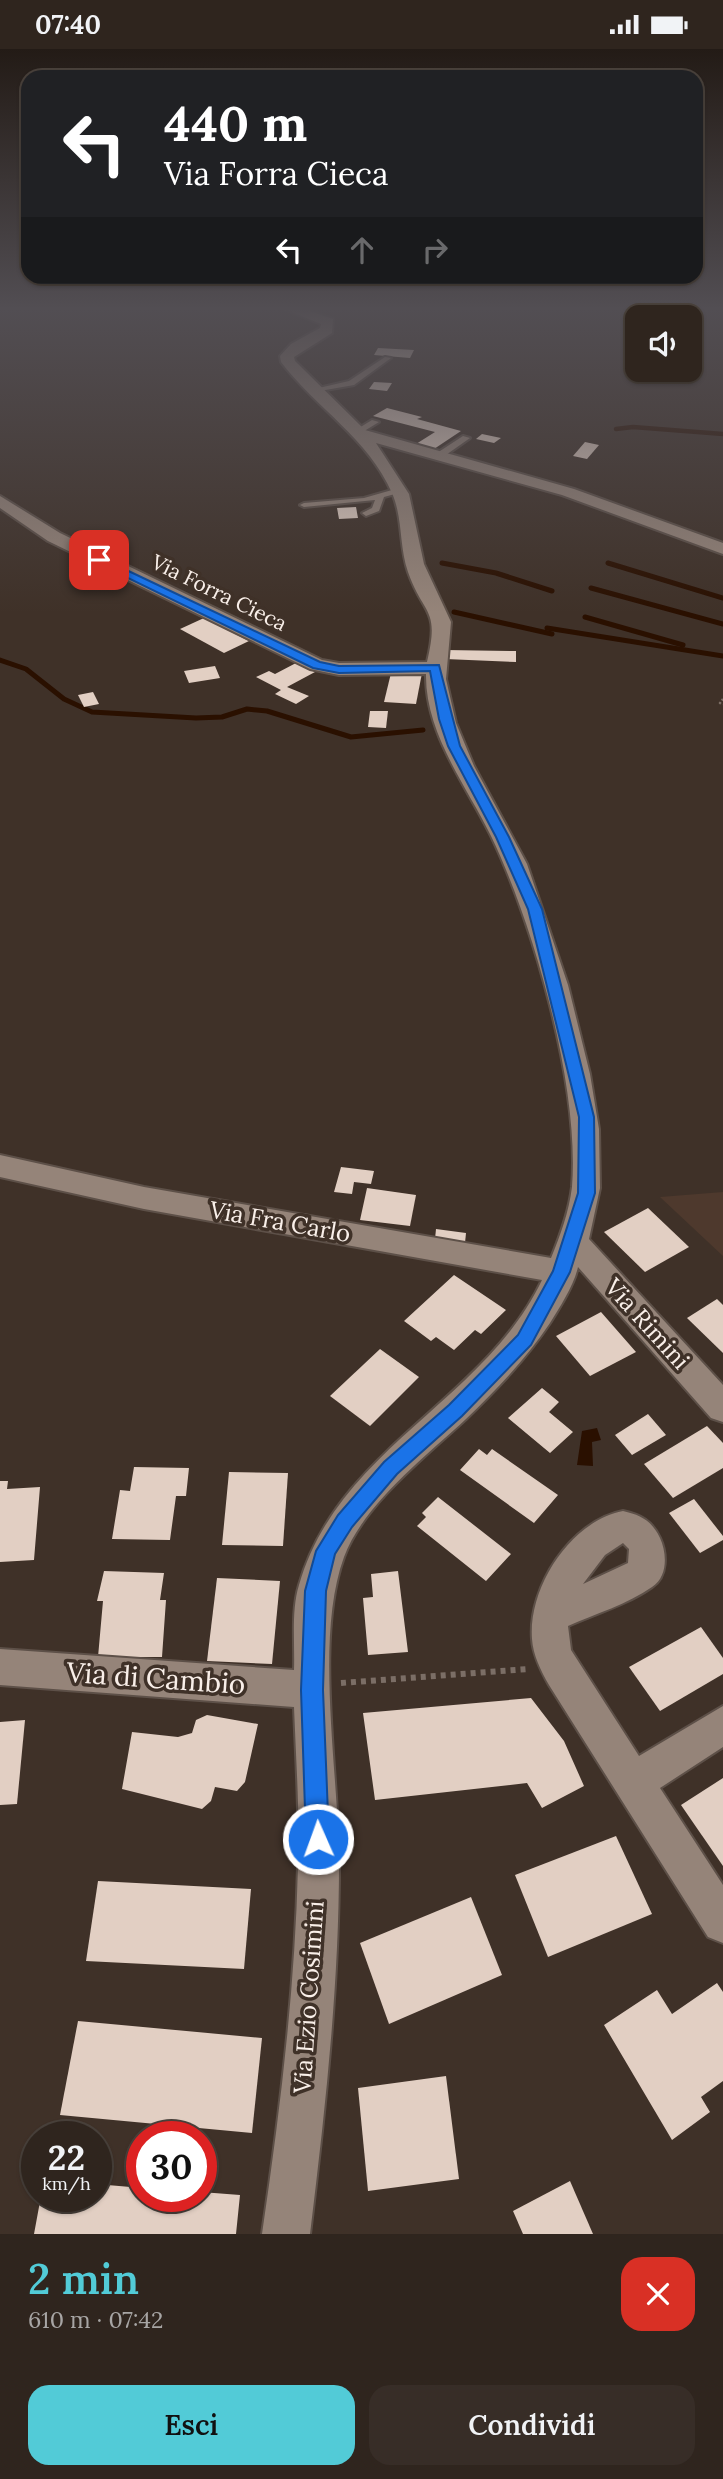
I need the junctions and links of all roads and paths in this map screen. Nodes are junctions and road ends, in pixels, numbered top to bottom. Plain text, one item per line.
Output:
1 (339, 409) edge
2 (365, 429) junction
3 (466, 438) dead end
4 (419, 449) junction
5 (440, 455) junction
6 (383, 459) junction
7 (390, 493) junction
8 (0, 501) edge
9 (304, 505) dead end
10 (366, 513) dead end
11 (723, 549) edge
12 (435, 668) junction
13 (723, 699) edge
14 (723, 704) edge
15 (0, 1166) edge
16 (572, 1240) junction
17 (562, 1272) junction
18 (723, 1408) edge
19 (551, 1616) dead end
20 (0, 1667) edge
21 (560, 1667) junction
22 (312, 1688) junction
23 (723, 1725) edge
24 (633, 1782) junction
25 (723, 1922) edge
26 (286, 2234) edge

1 - 2 street, Via Ezio Cosimini
2 - 4 street
2 - 6 street, Via Ezio Cosimini
3 - 5 lane
4 - 5 street
4 - 6 street
5 - 11 street
6 - 7 street, Via Ezio Cosimini
7 - 9 lane
7 - 10 lane
7 - 12 street, Via Ezio Cosimini
8 - 12 street, Via Forra Cieca
12 - 16 street, Via Ezio Cosimini
13 - 14 path
15 - 17 street, Via Fra Carlo
16 - 17 street, Via Ezio Cosimini
16 - 18 street, Via Rimini
17 - 22 street, Via Ezio Cosimini
19 - 21 street
20 - 22 street, Via di Cambio
21 - 22 path
21 - 24 street
22 - 26 street, Via Ezio Cosimini
23 - 24 street
24 - 25 street

